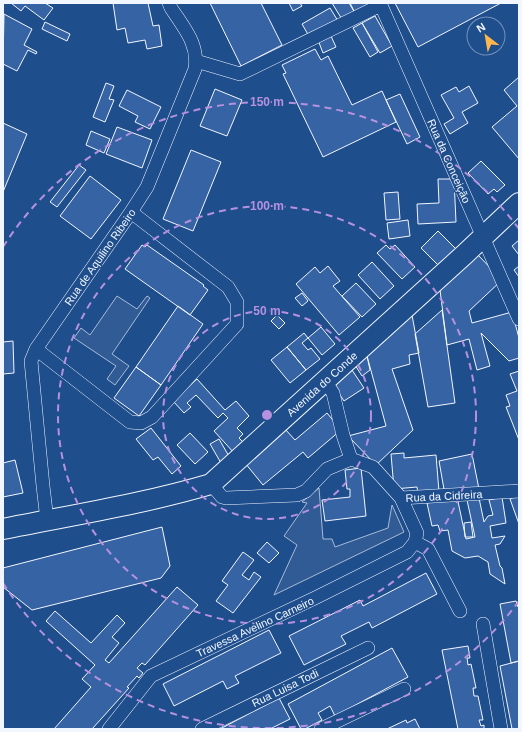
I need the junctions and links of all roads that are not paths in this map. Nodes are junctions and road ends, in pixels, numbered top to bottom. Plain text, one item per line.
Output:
1 (170, 3) edge
2 (380, 4) edge
3 (196, 61) junction
4 (519, 203) edge
5 (131, 212) junction
6 (483, 238) junction
7 (519, 319) edge
8 (36, 348) junction
9 (325, 381) junction
10 (351, 459) junction
11 (211, 484) junction
12 (519, 491) edge
13 (401, 498) junction
14 (47, 520) junction
15 (3, 529) edge
16 (415, 542) junction
17 (460, 611) dead end
18 (483, 624) dead end
19 (368, 648) dead end
20 (404, 689) dead end
21 (109, 729) edge
22 (202, 729) edge
23 (321, 729) edge
24 (501, 729) edge

1 - 3 street, Rua de Aquilino Ribeiro
2 - 3 street
2 - 6 street, Rua da Conceição
3 - 5 street, Rua de Aquilino Ribeiro
4 - 6 main road, Avenida do Conde
5 - 8 street, Rua de Aquilino Ribeiro
5 - 8 street
6 - 7 street, Rua da Conceição
6 - 9 main road, Avenida do Conde
8 - 14 street, Rua de Aquilino Ribeiro
9 - 10 street
9 - 11 main road, Avenida do Conde
10 - 11 street
10 - 13 street, Rua da Cidreira
11 - 14 main road, Avenida do Conde
12 - 13 street, Rua da Cidreira
13 - 16 street
14 - 15 main road, Avenida do Conde
16 - 17 street
16 - 21 street, Travessa Avelino Carneiro
18 - 24 street
19 - 22 street, Rua Luisa Todi
20 - 23 street

